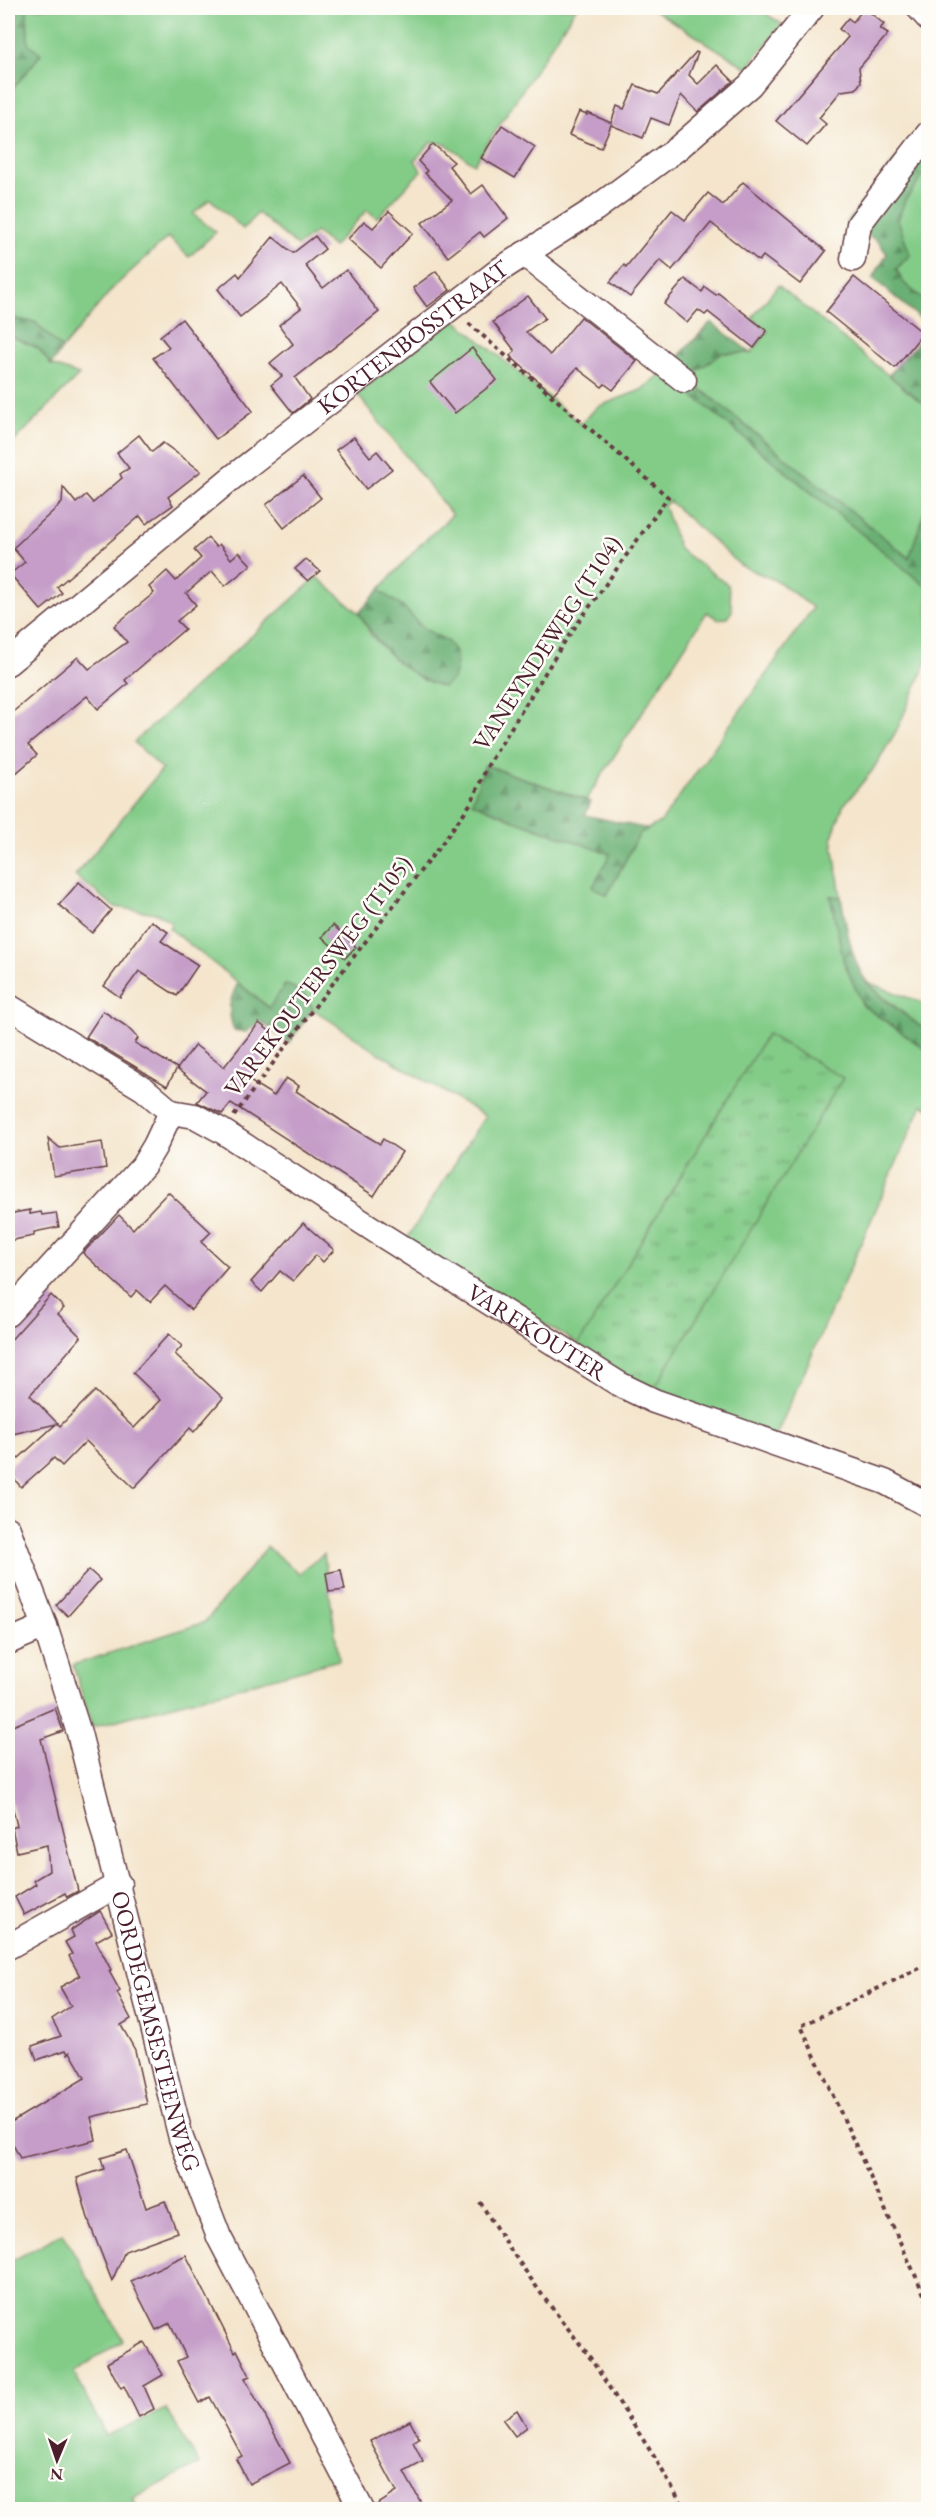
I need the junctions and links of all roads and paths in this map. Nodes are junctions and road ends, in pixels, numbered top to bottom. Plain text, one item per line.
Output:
1 (812, 8) edge
2 (919, 8) edge
3 (928, 18) edge
4 (928, 134) edge
5 (524, 254) junction
6 (853, 259) dead end
7 (451, 307) junction
8 (684, 380) dead end
9 (8, 663) edge
10 (443, 842) joint
11 (8, 1006) edge
12 (171, 1112) junction
13 (222, 1131) junction
14 (8, 1314) edge
15 (928, 1505) edge
16 (8, 1530) edge
17 (45, 1626) junction
18 (8, 1642) edge
19 (118, 1884) junction
20 (8, 1947) edge
21 (928, 1964) edge
22 (480, 2202) dead end
23 (928, 2303) edge
24 (362, 2510) edge
25 (685, 2510) edge

1 - 5 street, KORTENBOSSTRAAT
2 - 3 street
4 - 6 street
5 - 7 street, KORTENBOSSTRAAT
5 - 8 street
7 - 9 street, KORTENBOSSTRAAT
7 - 10 path, VANEYNDEWEG (T104)
10 - 13 path, VAREKOUTERSWEG (T105)
11 - 12 street, VAREKOUTER
12 - 13 street, VAREKOUTER
12 - 14 street
13 - 15 street, VAREKOUTER
16 - 17 street, OORDEGEMSESTEENWEG
17 - 18 street
17 - 19 street, OORDEGEMSESTEENWEG
19 - 20 street
19 - 24 street, OORDEGEMSESTEENWEG
21 - 23 path
22 - 25 path

